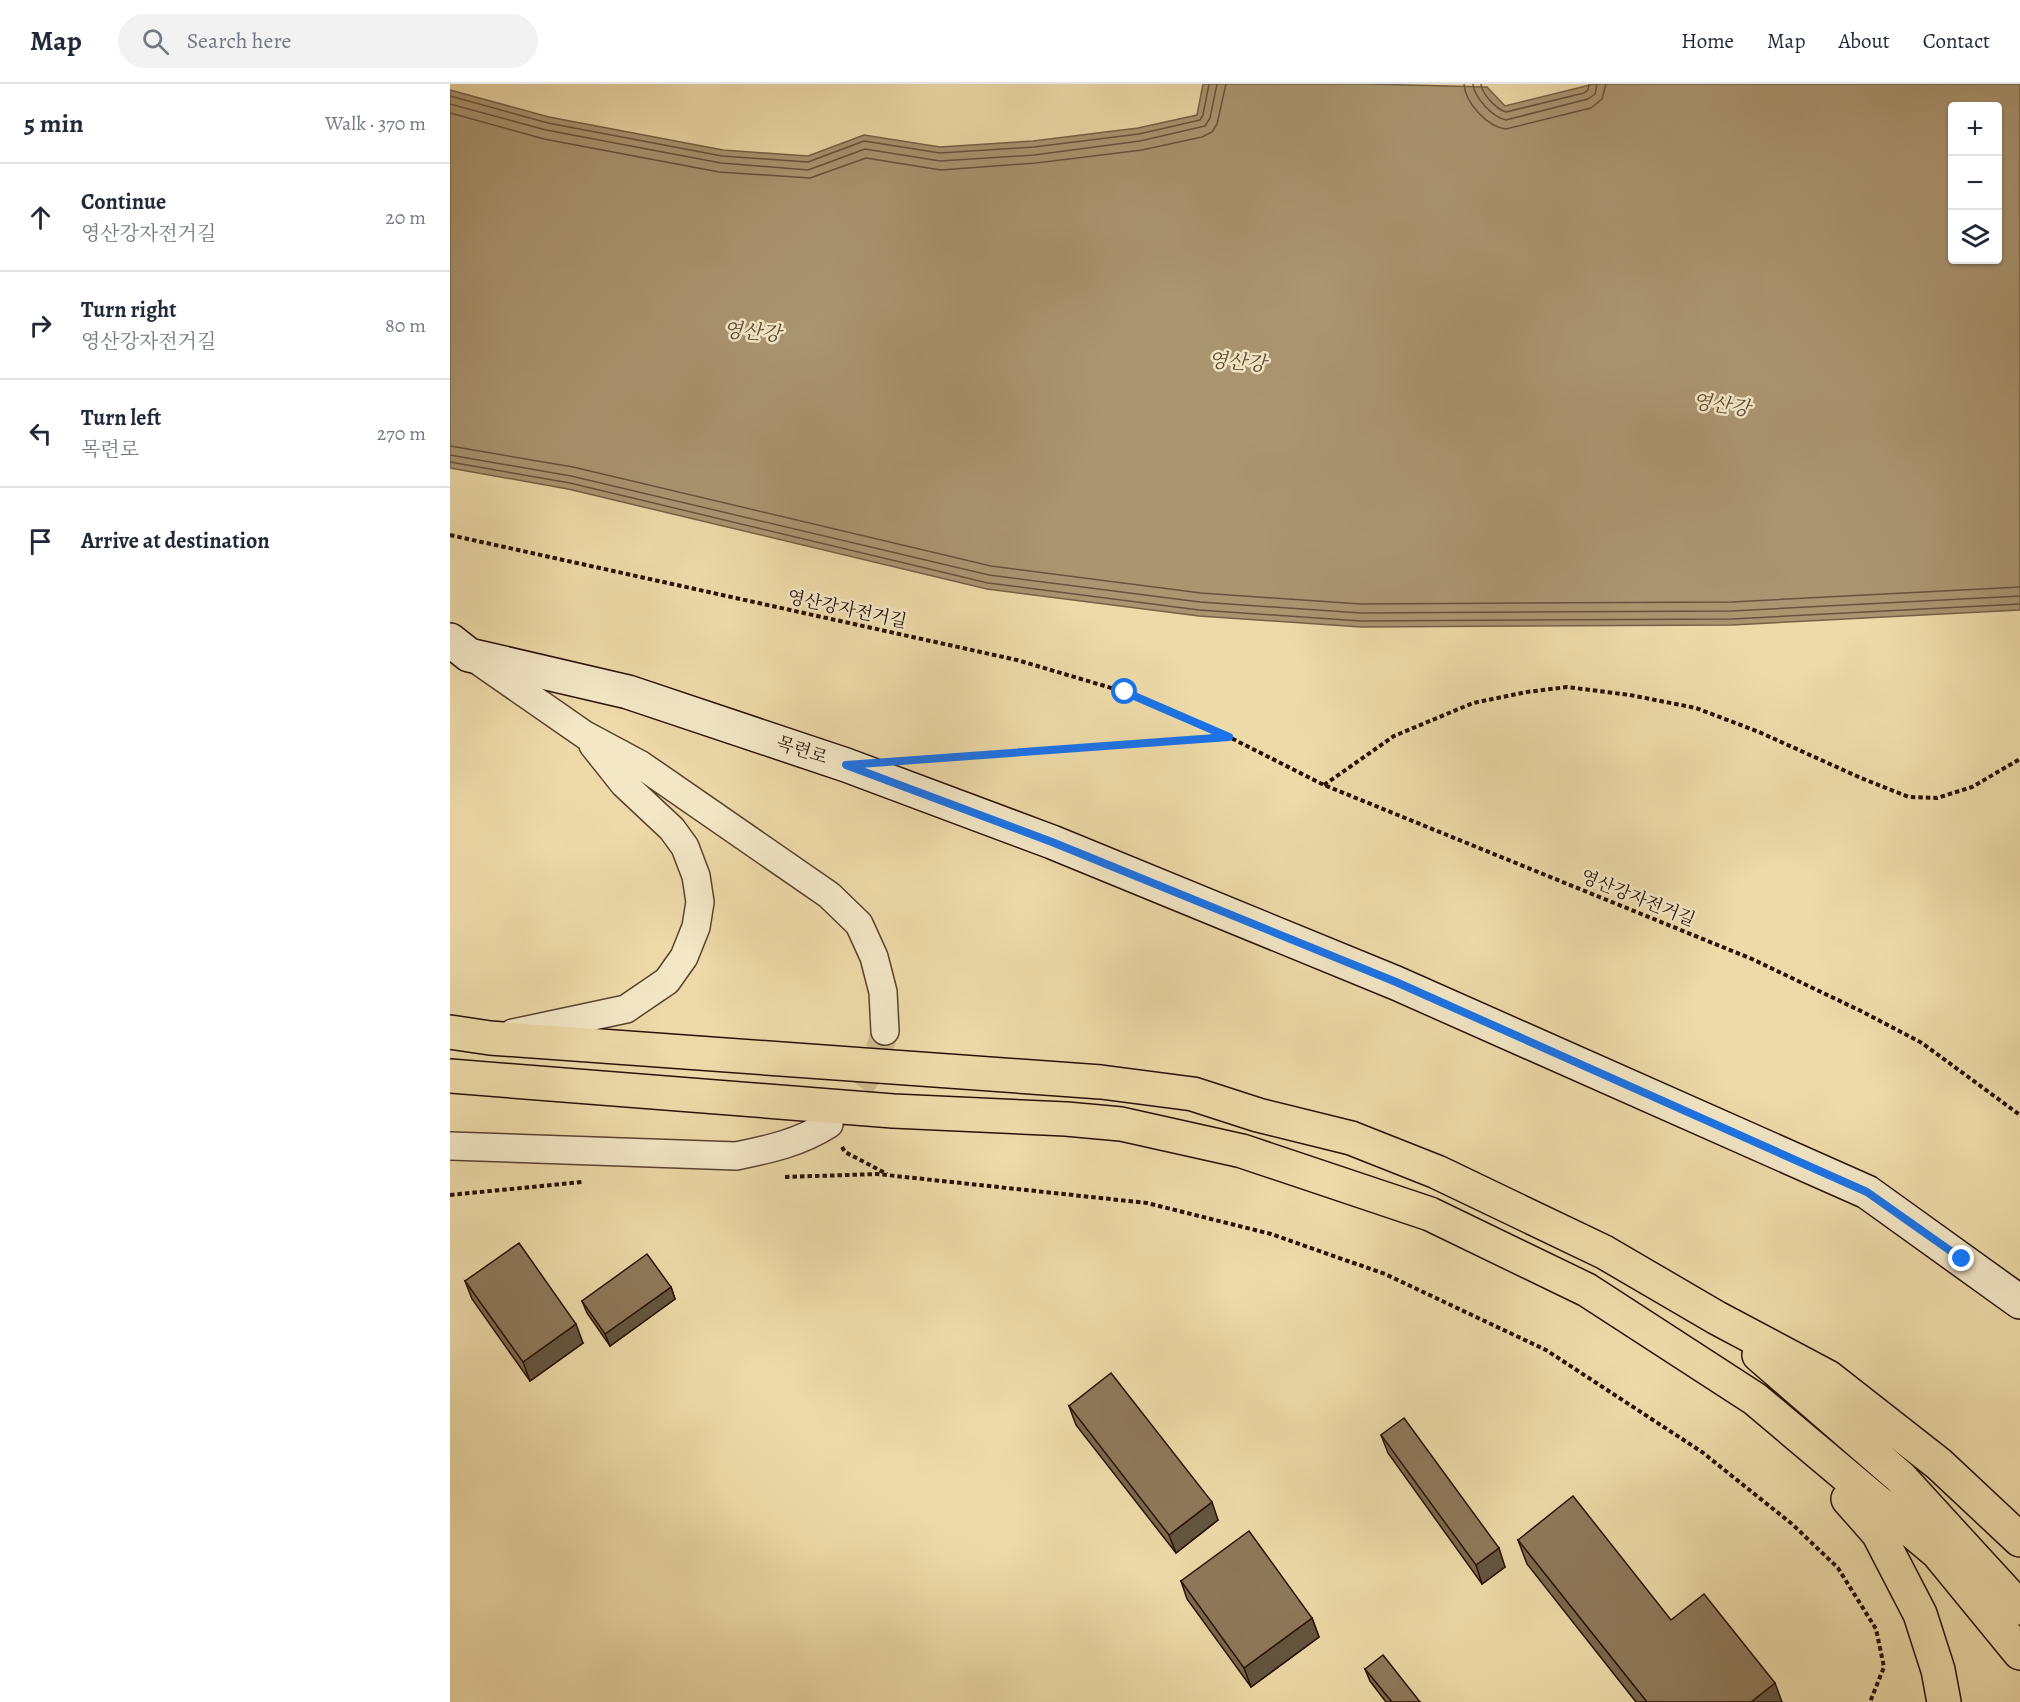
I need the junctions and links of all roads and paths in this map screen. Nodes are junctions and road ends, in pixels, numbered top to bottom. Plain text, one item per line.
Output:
1 (450, 535) edge
2 (459, 648) edge
3 (585, 735) junction
4 (1229, 737) junction
5 (2020, 759) edge
6 (918, 760) dead end
7 (1324, 785) junction
8 (885, 1031) tunnel mouth
9 (450, 1032) edge
10 (489, 1038) junction
11 (450, 1077) edge
12 (2020, 1115) edge
13 (829, 1124) joint
14 (450, 1146) edge
15 (890, 1176) junction
16 (783, 1177) dead end
17 (584, 1182) dead end
18 (450, 1194) edge
19 (2020, 1302) edge
20 (1717, 1318) junction
21 (1755, 1399) junction
22 (2020, 1540) edge
23 (2020, 1608) edge
24 (2020, 1653) edge
25 (1870, 1702) edge
26 (1944, 1702) edge

1 - 4 path, 영산강자전거길
2 - 3 street
2 - 19 street, 목련로
3 - 8 street
3 - 10 street
4 - 6 path
4 - 7 path, 영산강자전거길
5 - 7 path
7 - 12 path, 영산강자전거길
9 - 10 highway
10 - 20 highway
11 - 21 highway
13 - 14 street
13 - 15 path
15 - 16 path
15 - 25 path
17 - 18 path
20 - 22 highway
20 - 23 highway
21 - 24 highway
21 - 26 highway

